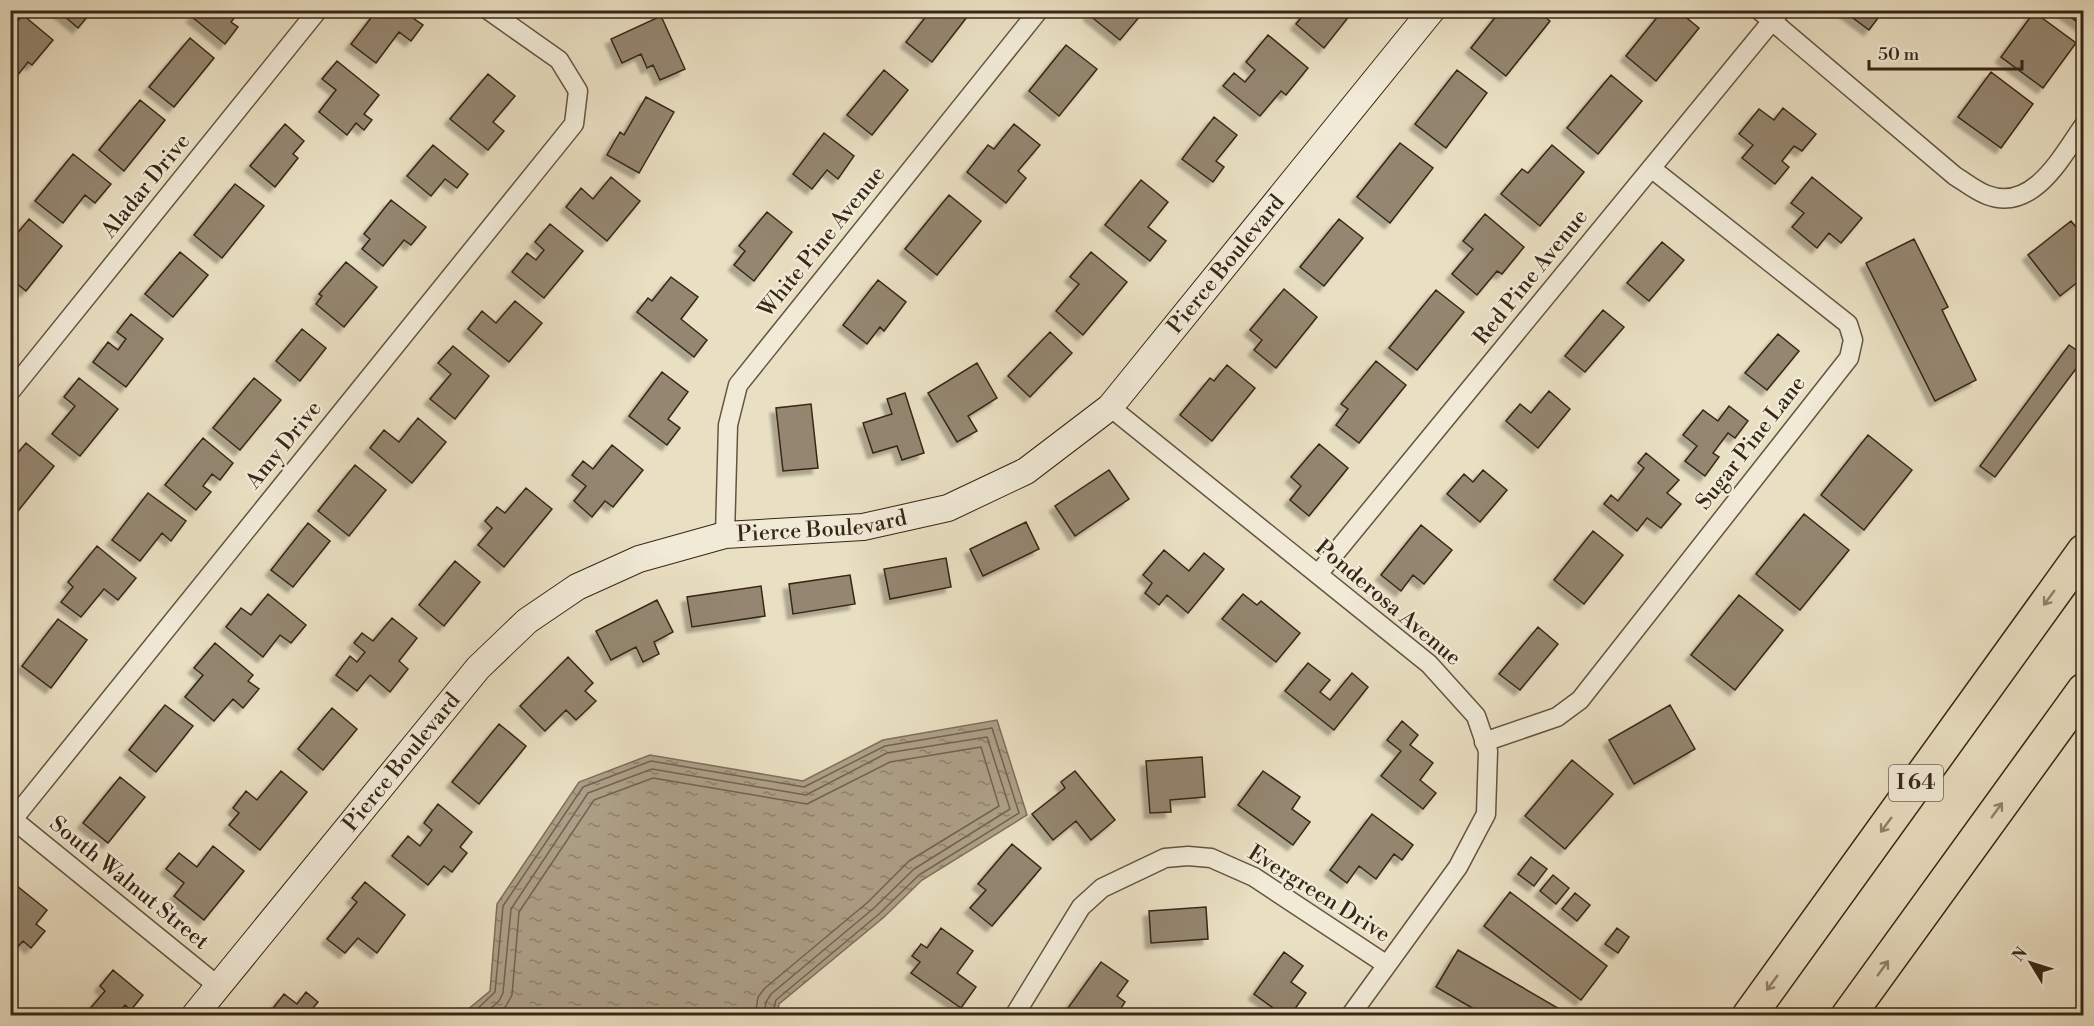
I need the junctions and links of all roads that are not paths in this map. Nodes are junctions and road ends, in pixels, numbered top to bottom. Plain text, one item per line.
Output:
1 (318, 10) edge
2 (488, 10) edge
3 (1039, 10) edge
4 (1432, 10) edge
5 (1771, 14) edge
6 (2084, 125) edge
7 (1652, 168) junction
8 (10, 392) edge
9 (1110, 407) junction
10 (724, 535) junction
11 (2084, 551) edge
12 (1318, 574) junction
13 (2084, 690) edge
14 (1484, 742) junction
15 (11, 820) edge
16 (1387, 965) junction
17 (218, 986) junction
18 (194, 1016) edge
19 (1014, 1016) edge
20 (1350, 1016) edge
21 (1749, 1016) edge
22 (1848, 1016) edge

1 - 8 street, Aladar Drive
2 - 15 street, Amy Drive
3 - 10 street, White Pine Avenue
4 - 9 street, Pierce Boulevard
5 - 6 street
5 - 7 street, Red Pine Avenue
7 - 12 street, Red Pine Avenue
7 - 14 street, Sugar Pine Lane
9 - 10 street, Pierce Boulevard
9 - 12 street, Ponderosa Avenue
10 - 17 street, Pierce Boulevard
11 -> 21 highway, I 64
12 - 14 street, Ponderosa Avenue
22 -> 13 highway
14 - 16 street, Ponderosa Avenue
15 - 17 street, South Walnut Street
16 - 19 street, Evergreen Drive
16 - 20 street, Ponderosa Avenue
17 - 18 street, Pierce Boulevard

